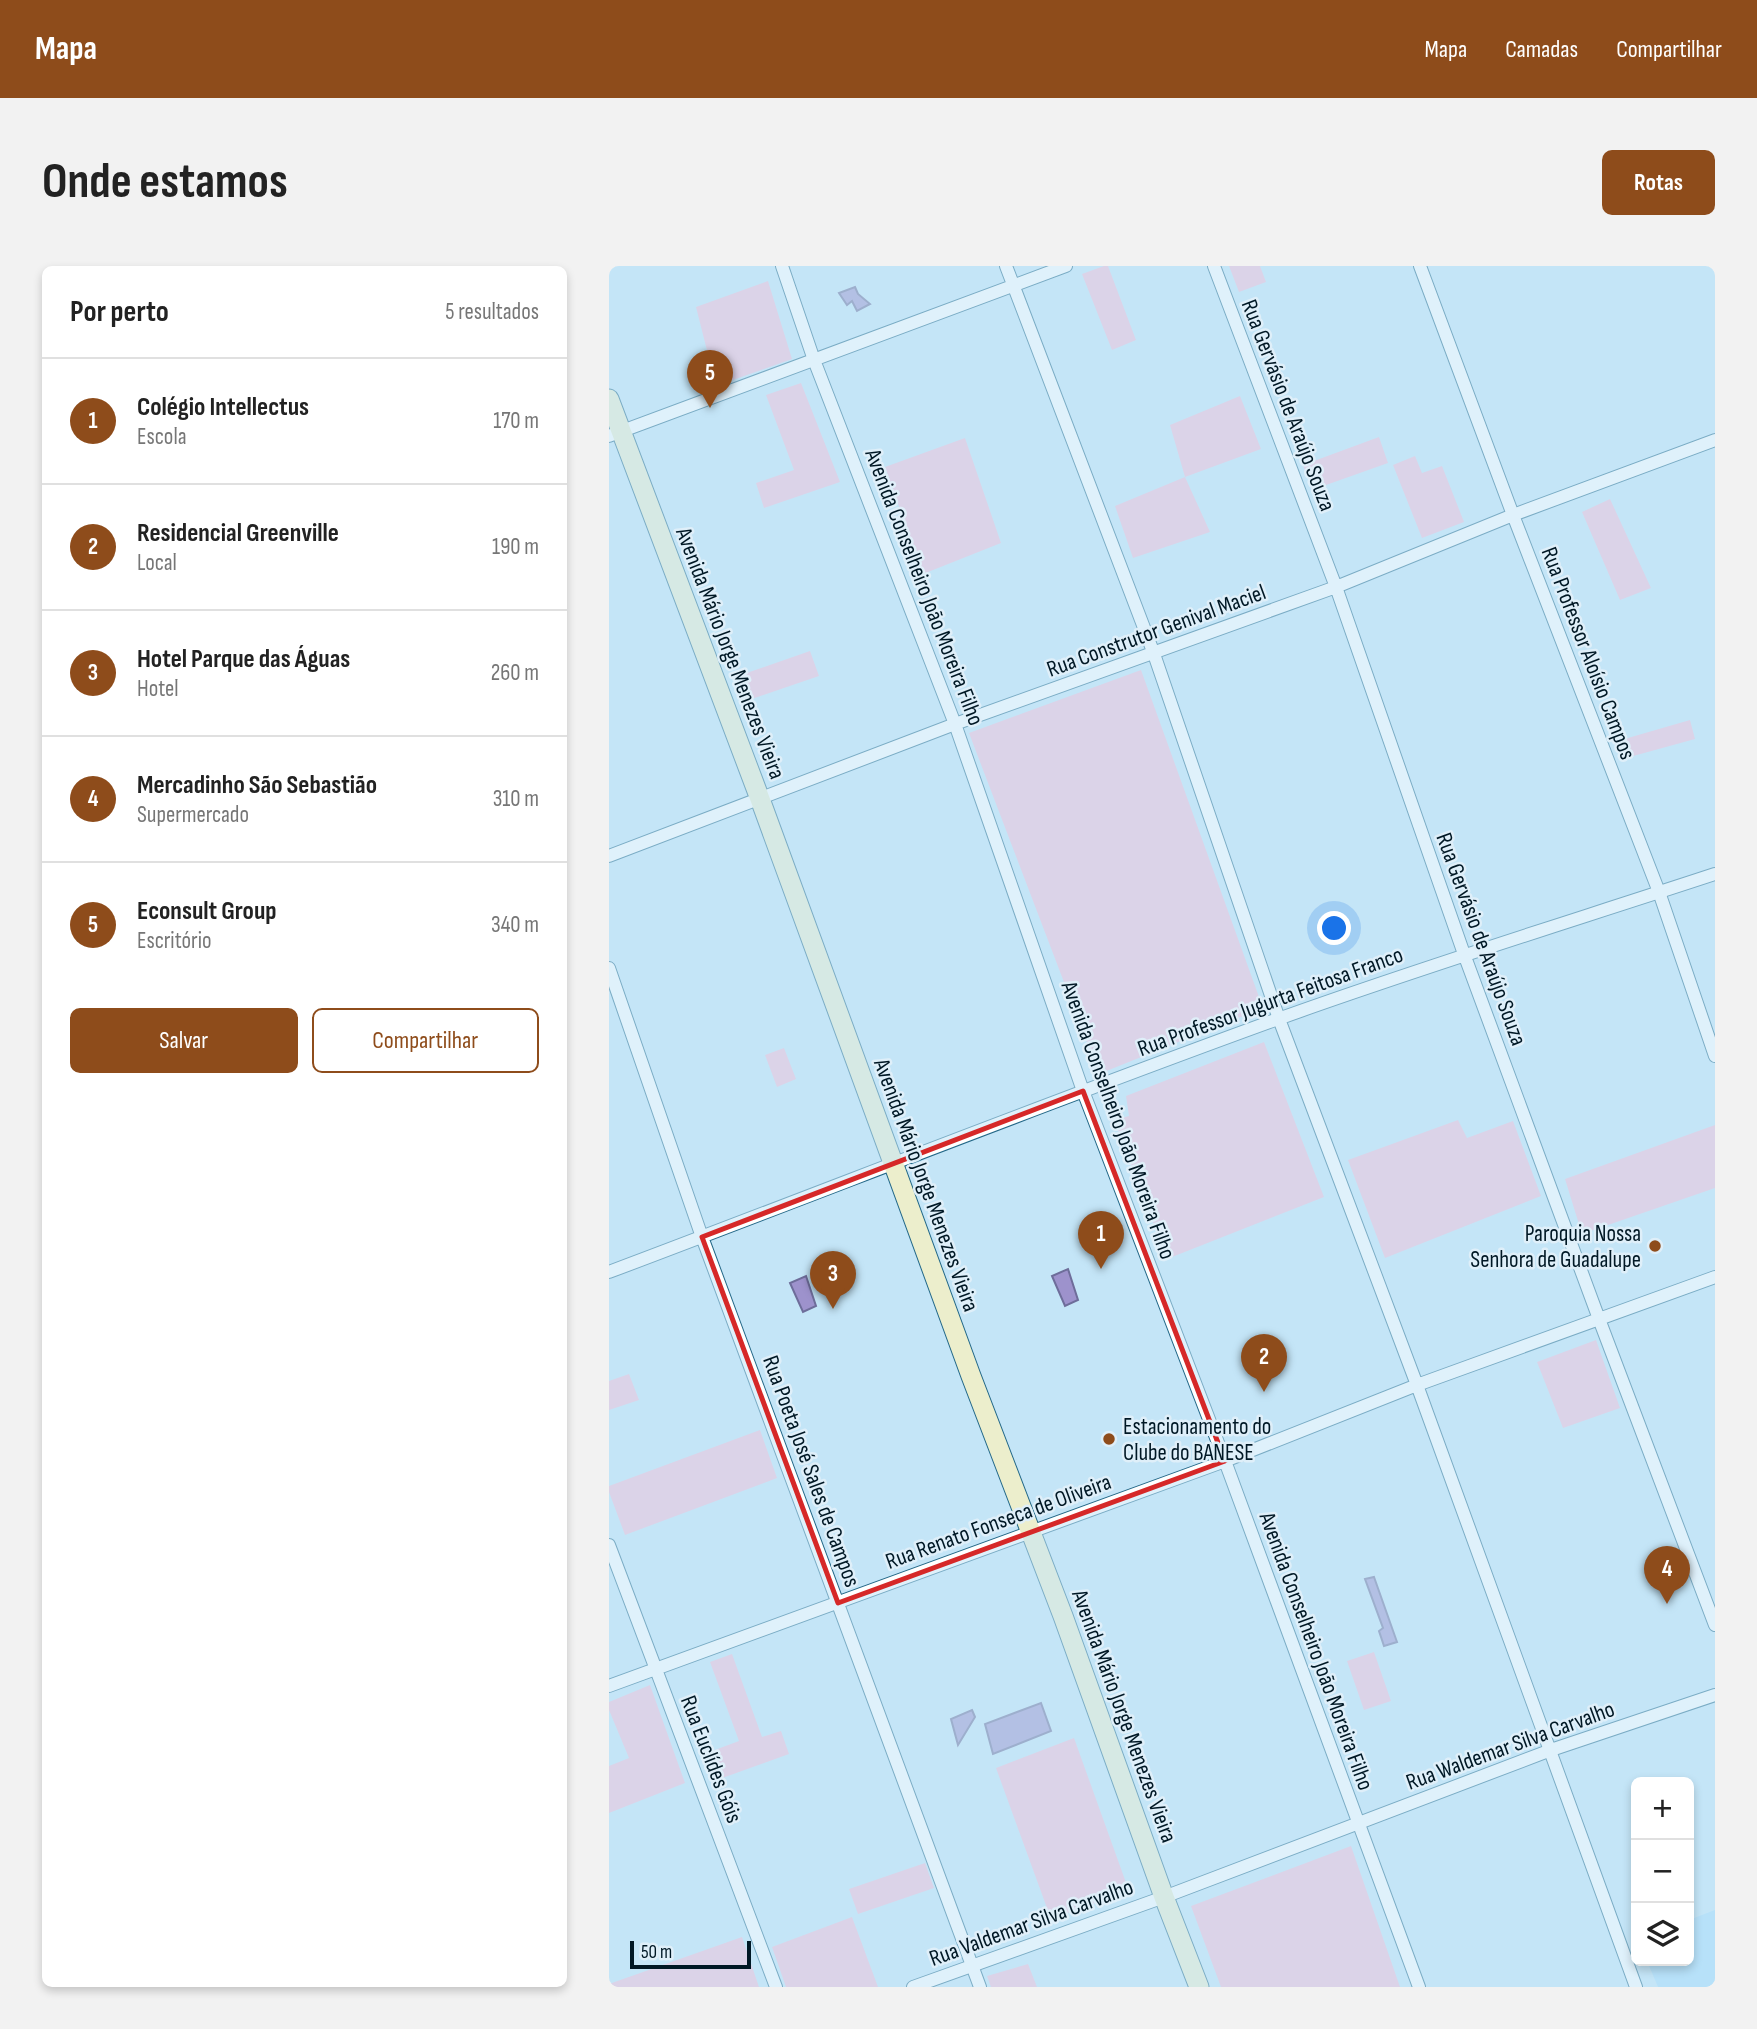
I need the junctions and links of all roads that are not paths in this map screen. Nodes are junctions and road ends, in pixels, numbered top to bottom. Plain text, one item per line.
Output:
1 (782, 266) edge
2 (1006, 266) edge
3 (1066, 266) edge
4 (1214, 266) edge
5 (1420, 266) edge
6 (1013, 285) junction
7 (814, 360) junction
8 (609, 399) edge
9 (615, 433) edge
10 (1715, 440) edge
11 (1513, 515) junction
12 (1336, 587) junction
13 (1154, 654) junction
14 (955, 724) junction
15 (760, 799) junction
16 (609, 856) edge
17 (1715, 874) edge
18 (1659, 892) junction
19 (1464, 954) junction
20 (609, 968) edge
21 (1279, 1019) junction
22 (1715, 1056) edge
23 (1083, 1091) junction
24 (892, 1164) junction
25 (702, 1237) junction
26 (609, 1272) edge
27 (1715, 1277) edge
28 (1599, 1319) junction
29 (1417, 1385) junction
30 (1225, 1461) junction
31 (1031, 1532) junction
32 (609, 1545) edge
33 (838, 1603) junction
34 (1715, 1625) edge
35 (655, 1668) junction
36 (609, 1686) edge
37 (1715, 1695) edge
38 (1551, 1751) junction
39 (1359, 1822) junction
40 (1164, 1897) junction
41 (972, 1964) junction
42 (776, 1987) edge
43 (913, 1987) edge
44 (980, 1987) edge
45 (1199, 1987) edge
46 (1419, 1987) edge
47 (1636, 1987) edge

1 - 7 street, Avenida Conselheiro João Moreira Filho
2 - 6 street
3 - 6 street
4 - 12 street, Rua Gervásio de Araújo Souza
5 - 11 street, Rua Professor Aloísio Campos
6 - 7 street
6 - 13 street
7 - 9 street
7 - 14 street, Avenida Conselheiro João Moreira Filho
8 - 9 street, Avenida Mário Jorge Menezes Vieira
9 - 15 street, Avenida Mário Jorge Menezes Vieira
10 - 11 street, Rua Construtor Genival Maciel
11 - 12 street, Rua Construtor Genival Maciel
11 - 18 street, Rua Professor Aloísio Campos
12 - 13 street, Rua Construtor Genival Maciel
12 - 19 street, Rua Gervásio de Araújo Souza
13 - 14 street, Rua Construtor Genival Maciel
13 - 21 street
14 - 15 street, Rua Construtor Genival Maciel
14 - 23 street, Avenida Conselheiro João Moreira Filho
15 - 16 street, Rua Construtor Genival Maciel
15 - 24 street, Avenida Mário Jorge Menezes Vieira
17 - 18 street, Rua Professor Jugurta Feitosa Franco
18 - 19 street, Rua Professor Jugurta Feitosa Franco
18 - 22 street, Rua Professor Aloísio Campos
19 - 21 street, Rua Professor Jugurta Feitosa Franco
19 - 28 street, Rua Gervásio de Araújo Souza
20 - 25 street, Rua Poeta José Sales de Campos
21 - 23 street, Rua Professor Jugurta Feitosa Franco
21 - 29 street
23 - 24 street, Rua Professor Jugurta Feitosa Franco
23 - 30 street, Avenida Conselheiro João Moreira Filho
24 - 25 street, Rua Professor Jugurta Feitosa Franco
24 - 31 street, Avenida Mário Jorge Menezes Vieira
25 - 26 street, Rua Professor Jugurta Feitosa Franco
25 - 33 street, Rua Poeta José Sales de Campos
27 - 28 street, Rua Renato Fonseca de Oliveira
28 - 29 street, Rua Renato Fonseca de Oliveira
28 - 34 street, Rua Gervásio de Araújo Souza
29 - 30 street, Rua Renato Fonseca de Oliveira
29 - 38 street
30 - 31 street, Rua Renato Fonseca de Oliveira
30 - 39 street, Avenida Conselheiro João Moreira Filho
31 - 33 street, Rua Renato Fonseca de Oliveira
31 - 40 street, Avenida Mário Jorge Menezes Vieira
32 - 35 street, Rua Euclídes Góis
33 - 35 street, Rua Renato Fonseca de Oliveira
33 - 41 street, Rua Poeta José Sales de Campos
35 - 36 street, Rua Renato Fonseca de Oliveira
35 - 42 street, Rua Euclídes Góis
37 - 38 street, Rua Waldemar Silva Carvalho
38 - 39 street, Rua Waldemar Silva Carvalho
38 - 47 street
39 - 40 street, Rua Waldemar Silva Carvalho
39 - 46 street, Avenida Conselheiro João Moreira Filho
40 - 41 street, Rua Valdemar Silva Carvalho
40 - 45 street, Avenida Mário Jorge Menezes Vieira
41 - 43 street, Rua Valdemar Silva Carvalho
41 - 44 street, Rua Poeta José Sales de Campos

